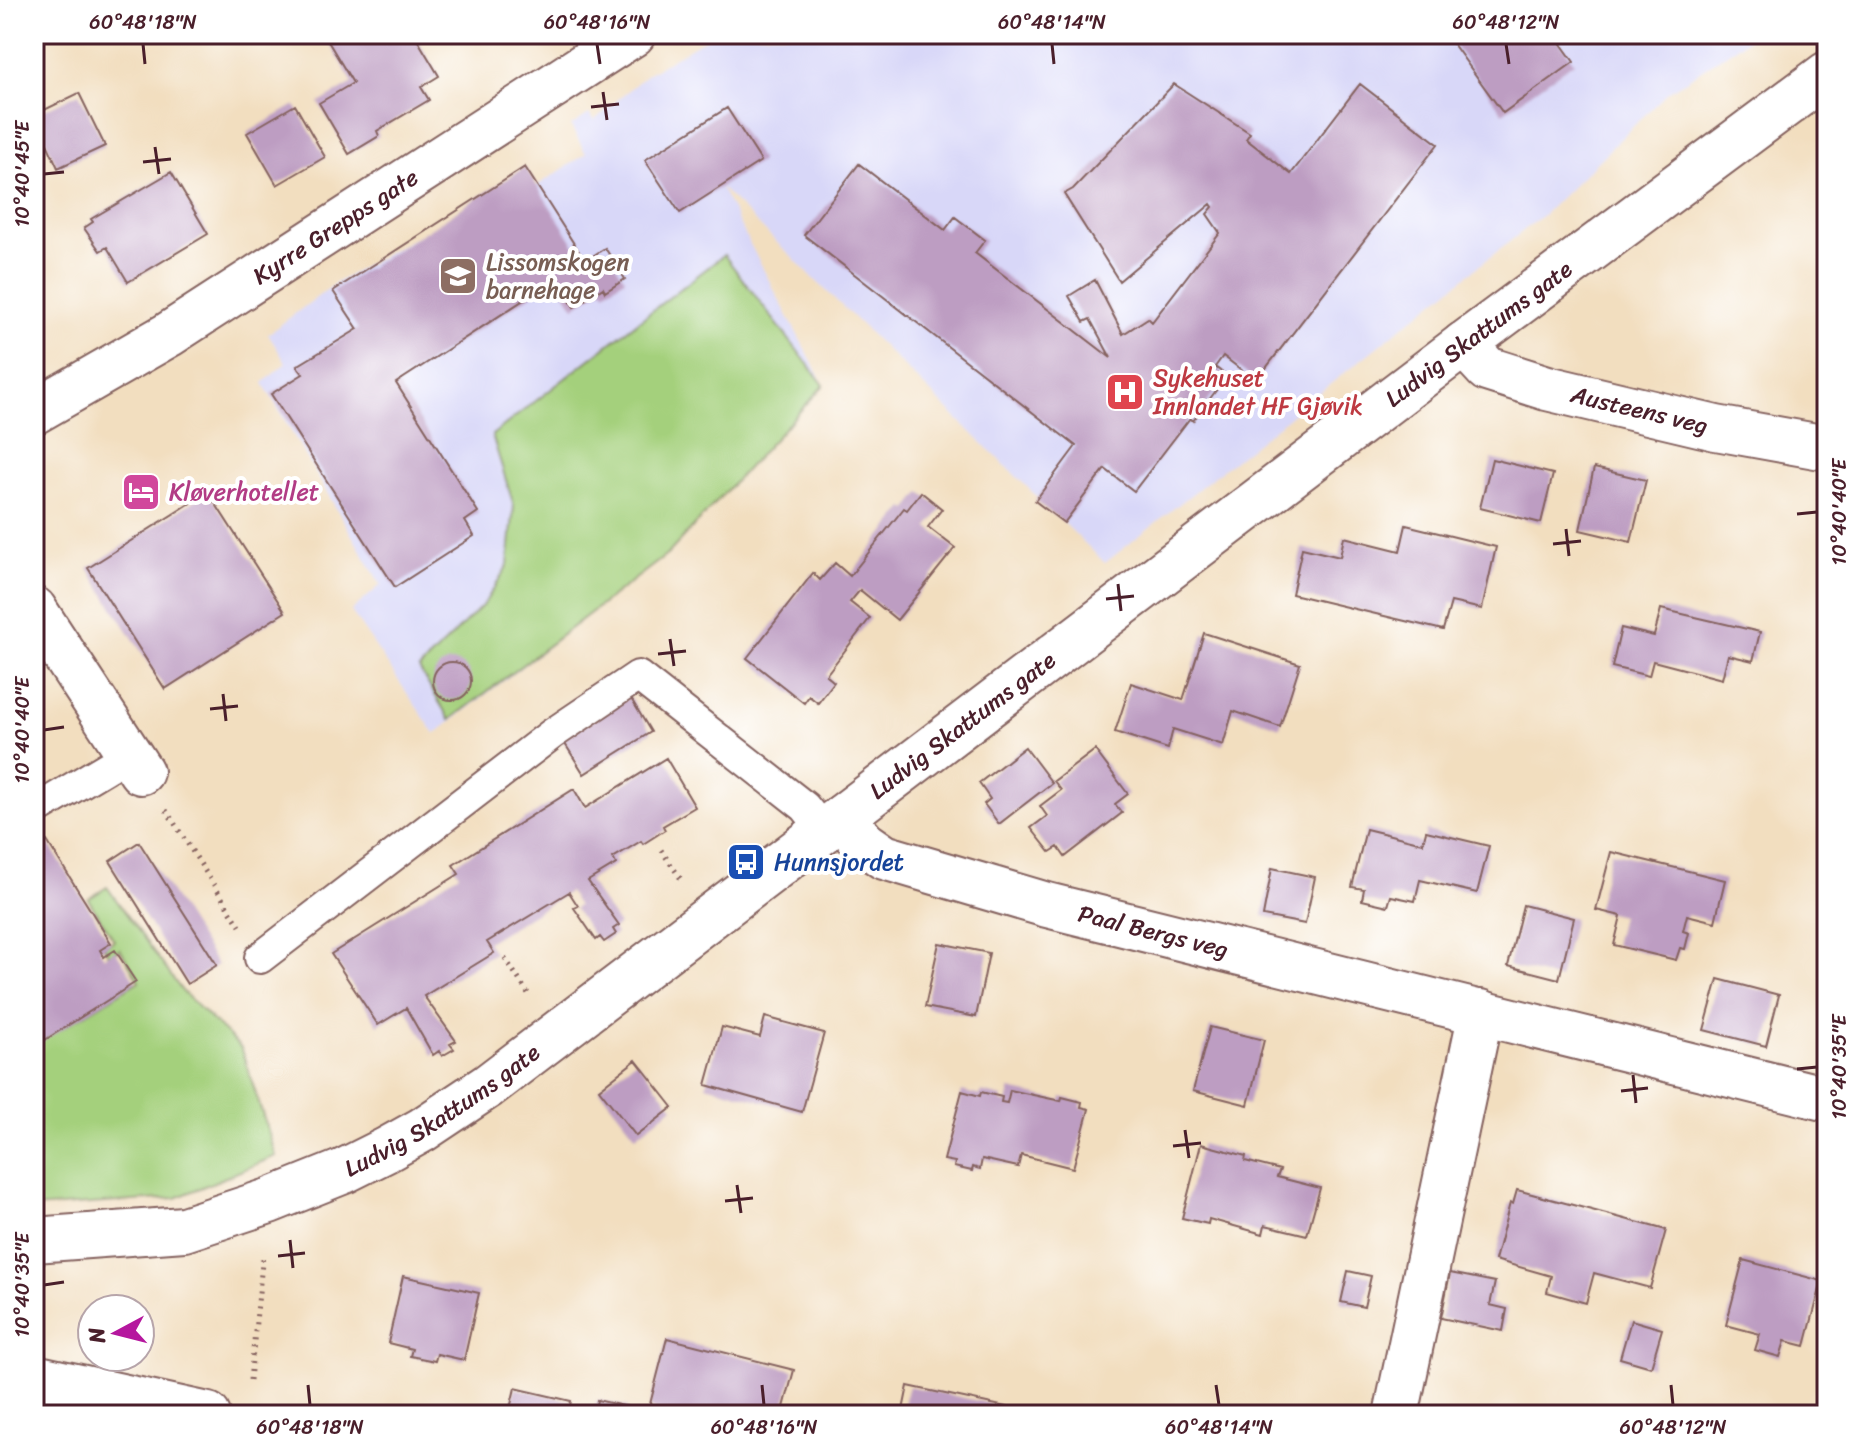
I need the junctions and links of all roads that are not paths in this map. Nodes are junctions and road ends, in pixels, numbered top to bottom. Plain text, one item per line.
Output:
1 (633, 34) edge
2 (590, 46) edge
3 (1827, 74) edge
4 (1464, 344) junction
5 (34, 412) edge
6 (1827, 448) edge
7 (34, 609) edge
8 (135, 763) joint
9 (34, 811) edge
10 (833, 824) junction
11 (260, 958) road end
12 (1481, 1012) junction
13 (1827, 1099) edge
14 (34, 1240) edge
15 (34, 1377) edge
16 (200, 1414) edge
17 (1396, 1415) edge

1 - 2 street, Kyrre Grepps gate
2 - 5 street, Kyrre Grepps gate
3 - 4 street, Ludvig Skattums gate
4 - 6 street, Austeens veg
4 - 10 street, Ludvig Skattums gate
7 - 8 street
8 - 9 lane
10 - 11 lane
10 - 12 street, Paal Bergs veg
10 - 14 street, Ludvig Skattums gate
12 - 13 street, Paal Bergs veg
12 - 17 street
15 - 16 street

